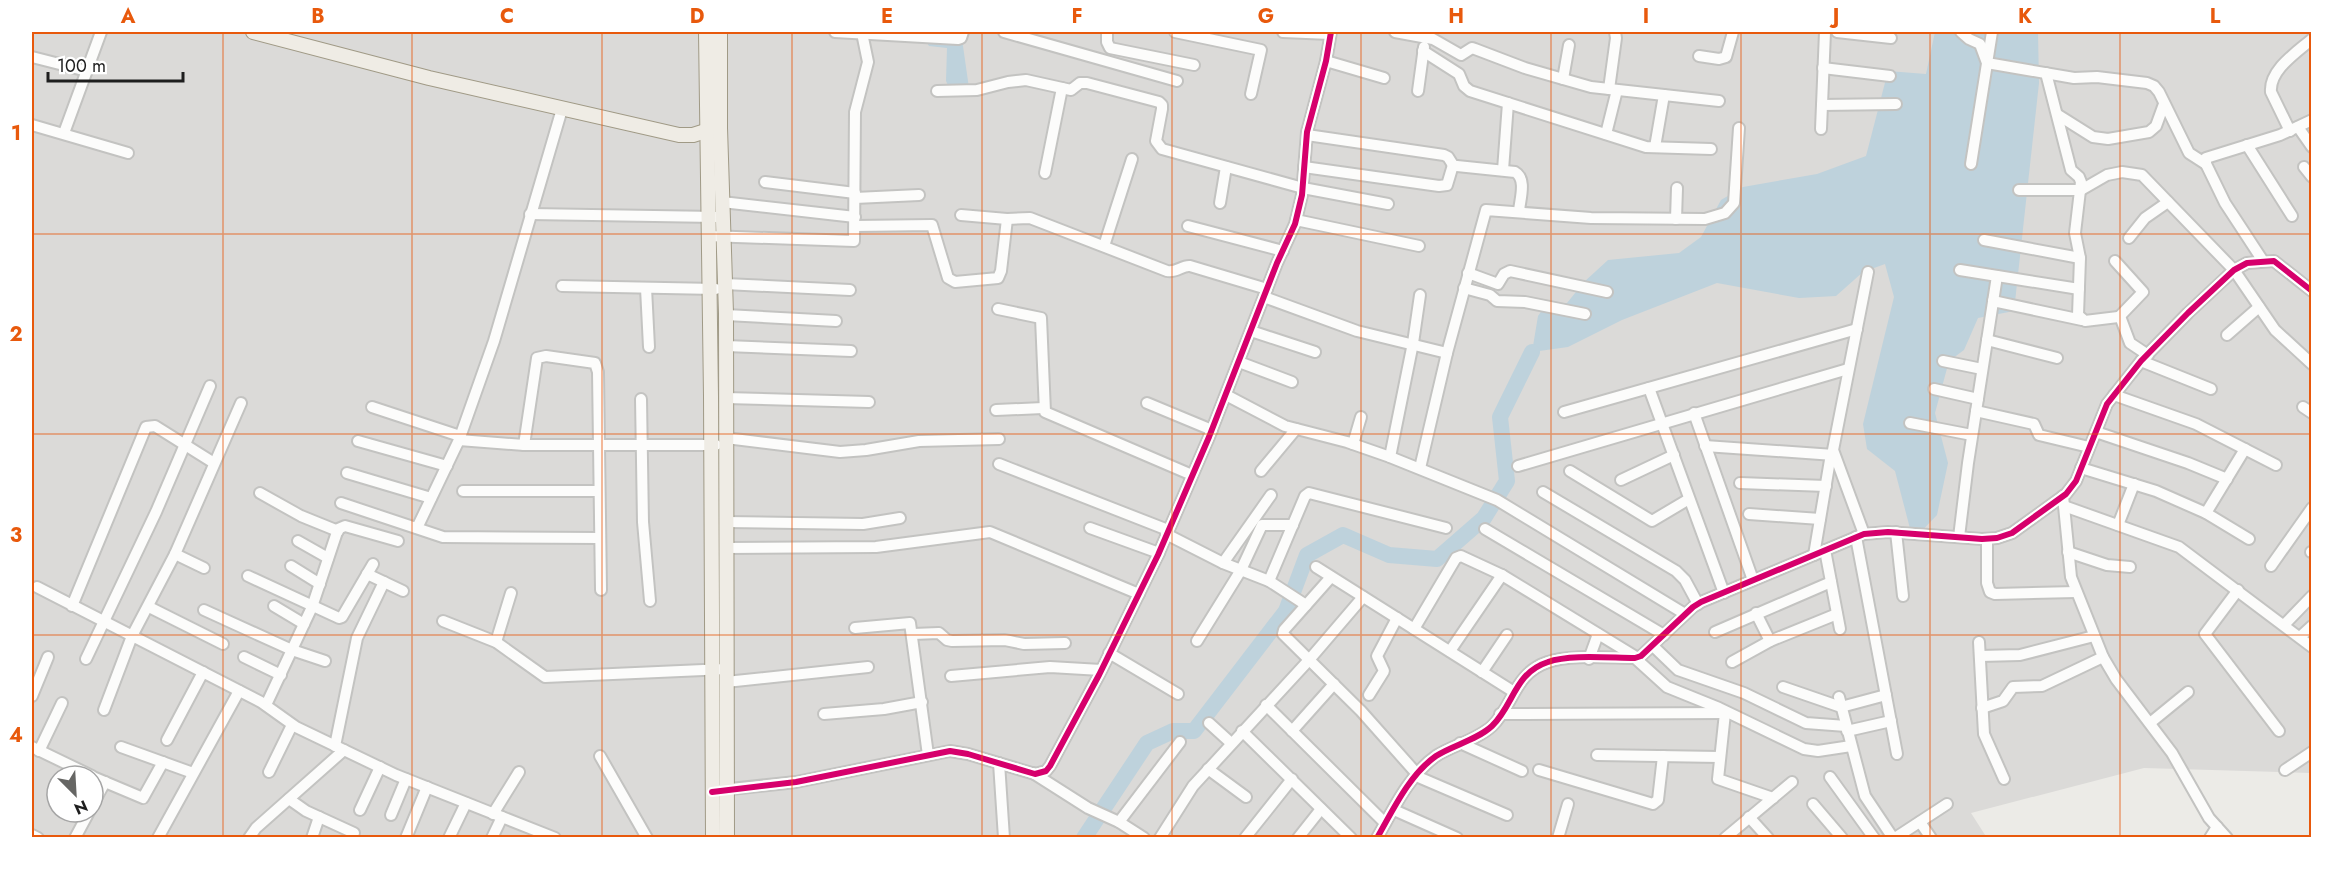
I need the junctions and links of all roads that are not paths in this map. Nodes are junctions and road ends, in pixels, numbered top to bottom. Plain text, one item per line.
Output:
1 (101, 32) edge
2 (253, 32) edge
3 (706, 32) edge
4 (720, 32) edge
5 (835, 32) edge
6 (858, 32) edge
7 (963, 32) edge
8 (1004, 32) edge
9 (1107, 32) edge
10 (1175, 32) edge
11 (1283, 32) edge
12 (1395, 32) edge
13 (1615, 32) edge
14 (1732, 32) edge
15 (1824, 32) edge
16 (1837, 32) edge
17 (1961, 32) edge
18 (1992, 32) edge
19 (892, 33) edge
20 (1330, 33) edge
21 (1023, 34) edge
22 (1425, 37) junction
23 (1891, 38) dead end
24 (2312, 39) edge
25 (1569, 45) dead end
26 (1423, 51) junction
27 (1699, 56) dead end
28 (32, 57) edge
29 (1326, 61) junction
30 (1987, 63) junction
31 (1194, 65) dead end
32 (1823, 68) junction
33 (87, 71) junction
34 (2046, 73) junction
35 (1890, 76) dead end
36 (1384, 78) dead end
37 (1563, 80) junction
38 (1177, 81) dead end
39 (1062, 88) junction
40 (1613, 89) junction
41 (938, 91) dead end
42 (1418, 91) dead end
43 (1251, 94) dead end
44 (1664, 95) junction
45 (1719, 101) dead end
46 (1508, 103) junction
47 (1896, 104) dead end
48 (2164, 104) junction
49 (1822, 105) junction
50 (562, 109) junction
51 (2058, 115) junction
52 (2312, 120) edge
53 (32, 125) edge
54 (1739, 128) dead end
55 (713, 129) junction
56 (1821, 129) dead end
57 (2294, 129) junction
58 (64, 133) junction
59 (1606, 134) junction
60 (1307, 135) junction
61 (2247, 145) junction
62 (1655, 147) junction
63 (2312, 147) edge
64 (1711, 149) dead end
65 (128, 153) dead end
66 (1132, 159) dead end
67 (1971, 164) dead end
68 (2206, 164) junction
69 (1453, 165) junction
70 (1226, 167) junction
71 (1304, 167) junction
72 (2304, 167) dead end
73 (1503, 170) junction
74 (1044, 173) dead end
75 (2312, 177) edge
76 (765, 182) dead end
77 (1303, 188) junction
78 (1677, 188) dead end
79 (2081, 189) junction
80 (2019, 190) dead end
81 (855, 195) junction
82 (919, 195) dead end
83 (722, 202) junction
84 (2168, 202) junction
85 (1220, 203) dead end
86 (1388, 204) dead end
87 (1519, 211) junction
88 (530, 214) junction
89 (961, 215) dead end
90 (708, 216) junction
91 (2292, 216) dead end
92 (723, 217) junction
93 (1007, 219) junction
94 (1676, 219) junction
95 (1296, 220) junction
96 (855, 222) junction
97 (1188, 226) dead end
98 (708, 236) junction
99 (723, 237) junction
100 (2129, 238) dead end
101 (1984, 240) dead end
102 (1104, 246) junction
103 (1419, 246) dead end
104 (1283, 251) junction
105 (2080, 258) junction
106 (2115, 261) dead end
107 (2263, 261) junction
108 (1960, 270) dead end
109 (2234, 270) junction
110 (1868, 272) dead end
111 (1468, 273) junction
112 (1997, 276) junction
113 (562, 286) dead end
114 (725, 287) junction
115 (646, 288) junction
116 (1464, 288) junction
117 (709, 289) junction
118 (850, 290) dead end
119 (2079, 290) junction
120 (2312, 291) edge
121 (1606, 292) dead end
122 (1265, 293) junction
123 (1420, 295) dead end
124 (1993, 301) junction
125 (2259, 307) junction
126 (998, 309) dead end
127 (1585, 314) dead end
128 (726, 315) junction
129 (2119, 317) junction
130 (2082, 320) junction
131 (836, 321) dead end
132 (1857, 329) junction
133 (1251, 331) junction
134 (2227, 335) dead end
135 (1987, 340) junction
136 (1413, 344) junction
137 (726, 346) junction
138 (649, 347) dead end
139 (851, 351) dead end
140 (1315, 352) dead end
141 (1447, 353) junction
142 (2057, 358) dead end
143 (2144, 358) junction
144 (1943, 360) dead end
145 (1239, 362) junction
146 (2312, 364) edge
147 (1848, 369) junction
148 (1982, 369) junction
149 (1292, 382) dead end
150 (210, 386) dead end
151 (1649, 388) junction
152 (2211, 389) dead end
153 (1934, 390) dead end
154 (1226, 395) junction
155 (2114, 395) junction
156 (726, 398) junction
157 (641, 399) dead end
158 (1978, 399) junction
159 (869, 402) dead end
160 (241, 403) dead end
161 (1147, 403) dead end
162 (372, 407) dead end
163 (1043, 408) junction
164 (996, 411) dead end
165 (1976, 411) junction
166 (1564, 412) dead end
167 (1694, 413) junction
168 (1361, 417) dead end
169 (1662, 423) junction
170 (1910, 423) dead end
171 (1296, 429) junction
172 (1212, 430) junction
173 (2096, 432) junction
174 (1972, 435) junction
175 (460, 438) junction
176 (999, 439) dead end
177 (358, 441) dead end
178 (721, 443) junction
179 (185, 444) junction
180 (1353, 444) junction
181 (524, 445) junction
182 (598, 445) junction
183 (641, 445) junction
184 (1705, 446) junction
185 (2089, 447) junction
186 (2246, 449) junction
187 (1674, 455) junction
188 (1833, 455) junction
189 (1390, 457) junction
190 (214, 463) junction
191 (999, 464) dead end
192 (2276, 465) dead end
193 (447, 466) junction
194 (1518, 466) dead end
195 (1420, 468) junction
196 (2081, 468) junction
197 (1261, 471) dead end
198 (1570, 471) dead end
199 (347, 473) dead end
200 (1192, 475) junction
201 (2227, 478) junction
202 (1621, 480) dead end
203 (1740, 483) dead end
204 (2134, 484) junction
205 (1826, 486) junction
206 (464, 491) dead end
207 (599, 491) junction
208 (1543, 492) dead end
209 (260, 493) dead end
210 (1272, 495) dead end
211 (431, 498) junction
212 (1689, 499) junction
213 (2064, 501) junction
214 (341, 503) dead end
215 (2312, 508) edge
216 (2206, 513) junction
217 (1749, 514) dead end
218 (900, 518) dead end
219 (1820, 519) junction
220 (726, 522) junction
221 (1293, 525) junction
222 (2118, 525) junction
223 (417, 528) junction
224 (1090, 528) dead end
225 (1446, 528) dead end
226 (1485, 529) dead end
227 (338, 531) junction
228 (1167, 532) junction
229 (1896, 532) junction
230 (1860, 536) junction
231 (1959, 537) junction
232 (600, 538) junction
233 (1987, 539) junction
234 (2249, 539) dead end
235 (298, 541) dead end
236 (398, 541) dead end
237 (726, 548) junction
238 (2068, 552) junction
239 (1159, 553) junction
240 (1820, 553) junction
241 (175, 554) junction
242 (328, 558) junction
243 (1223, 563) junction
244 (374, 564) dead end
245 (291, 566) dead end
246 (2271, 566) dead end
247 (1316, 567) dead end
248 (2130, 567) dead end
249 (204, 568) dead end
250 (1241, 570) junction
251 (367, 574) junction
252 (1502, 575) junction
253 (248, 576) dead end
254 (1331, 577) junction
255 (1753, 580) junction
256 (1269, 581) junction
257 (384, 582) junction
258 (1831, 582) junction
259 (320, 584) junction
260 (37, 587) dead end
261 (601, 590) dead end
262 (2238, 590) junction
263 (403, 591) dead end
264 (2076, 592) junction
265 (511, 593) dead end
266 (1724, 593) junction
267 (1139, 594) junction
268 (1903, 596) dead end
269 (2312, 596) edge
270 (1363, 597) junction
271 (650, 601) dead end
272 (1698, 604) junction
273 (1306, 605) junction
274 (72, 606) junction
275 (274, 606) dead end
276 (149, 607) junction
277 (312, 607) junction
278 (204, 609) dead end
279 (1685, 614) junction
280 (1756, 614) junction
281 (1837, 614) junction
282 (1397, 618) junction
283 (104, 621) junction
284 (443, 621) dead end
285 (304, 624) junction
286 (2284, 625) junction
287 (2312, 626) edge
288 (855, 628) dead end
289 (1840, 628) dead end
290 (1414, 629) junction
291 (1714, 632) dead end
292 (913, 634) junction
293 (1598, 634) junction
294 (1507, 635) dead end
295 (1664, 635) junction
296 (132, 636) junction
297 (2094, 636) junction
298 (2300, 637) junction
299 (1197, 641) dead end
300 (1770, 641) junction
301 (496, 642) junction
302 (1979, 642) dead end
303 (1065, 643) dead end
304 (224, 644) dead end
305 (1653, 646) junction
306 (2312, 646) edge
307 (292, 650) junction
308 (1450, 651) junction
309 (1109, 653) junction
310 (1980, 656) junction
311 (48, 657) dead end
312 (244, 657) dead end
313 (2103, 657) junction
314 (1636, 658) junction
315 (86, 659) dead end
316 (1589, 659) junction
317 (325, 660) dead end
318 (1309, 660) junction
319 (1732, 662) dead end
320 (868, 667) dead end
321 (1101, 670) junction
322 (203, 672) junction
323 (1482, 672) junction
324 (721, 673) junction
325 (281, 675) junction
326 (951, 676) dead end
327 (1334, 684) junction
328 (1784, 687) dead end
329 (239, 691) junction
330 (1514, 692) junction
331 (2188, 692) dead end
332 (1178, 694) dead end
333 (1369, 694) dead end
334 (1886, 695) junction
335 (32, 696) edge
336 (922, 702) junction
337 (1840, 702) junction
338 (63, 703) dead end
339 (266, 705) junction
340 (1266, 705) junction
341 (1983, 708) junction
342 (104, 710) dead end
343 (1727, 713) junction
344 (824, 714) dead end
345 (1500, 714) junction
346 (1891, 721) junction
347 (1209, 723) dead end
348 (2150, 723) junction
349 (292, 725) junction
350 (1847, 728) junction
351 (1242, 731) junction
352 (1292, 731) junction
353 (2279, 731) dead end
354 (167, 740) dead end
355 (1180, 742) dead end
356 (1231, 743) junction
357 (1460, 743) junction
358 (1851, 746) junction
359 (120, 747) dead end
360 (340, 748) junction
361 (35, 749) edge
362 (2312, 752) edge
363 (1897, 754) dead end
364 (928, 755) junction
365 (1597, 755) dead end
366 (600, 756) dead end
367 (1663, 756) junction
368 (1719, 756) junction
369 (163, 762) junction
370 (999, 763) junction
371 (67, 764) edge
372 (380, 767) junction
373 (1208, 769) junction
374 (1539, 770) dead end
375 (2285, 770) dead end
376 (1522, 771) dead end
377 (269, 772) dead end
378 (519, 772) dead end
379 (193, 773) junction
380 (1032, 773) junction
381 (1416, 775) junction
382 (1830, 777) dead end
383 (406, 779) junction
384 (1292, 779) junction
385 (2004, 779) dead end
386 (105, 782) edge
387 (1792, 782) dead end
388 (427, 787) junction
389 (719, 791) junction
390 (1246, 797) dead end
391 (1773, 798) junction
392 (289, 799) junction
393 (466, 803) junction
394 (1568, 804) dead end
395 (1813, 804) dead end
396 (1947, 804) dead end
397 (1321, 809) junction
398 (360, 810) dead end
399 (1394, 810) junction
400 (391, 815) dead end
401 (498, 815) junction
402 (1506, 815) dead end
403 (319, 817) junction
404 (1749, 817) junction
405 (1119, 822) junction
406 (1920, 822) junction
407 (1385, 823) junction
408 (2217, 827) junction
409 (354, 833) dead end
410 (536, 834) edge
411 (32, 835) edge
412 (1729, 836) edge
413 (38, 837) edge
414 (158, 837) edge
415 (249, 837) edge
416 (312, 837) edge
417 (406, 837) edge
418 (449, 837) edge
419 (492, 837) edge
420 (555, 837) edge
421 (647, 837) edge
422 (713, 837) edge
423 (727, 837) edge
424 (1004, 837) edge
425 (1144, 837) edge
426 (1160, 837) edge
427 (1245, 837) edge
428 (1298, 837) edge
429 (1351, 837) edge
430 (1377, 837) edge
431 (1457, 837) edge
432 (1558, 837) edge
433 (1768, 837) edge
434 (1842, 837) edge
435 (1874, 837) edge
436 (1894, 837) edge
437 (1931, 837) edge
438 (2210, 837) edge
439 (2227, 837) edge

1 - 33 street
2 - 50 main road
3 - 55 main road
4 - 55 main road
5 - 6 street
6 - 19 street
6 - 81 street
7 - 19 street
8 - 21 street
9 - 31 street
10 - 43 street
11 - 20 street
12 - 22 street
13 - 40 street
14 - 27 street
15 - 32 street
16 - 23 street
17 - 30 street
18 - 30 street
20 - 29 street
21 - 38 street
22 - 26 street
22 - 37 street
24 - 57 street
25 - 37 street
26 - 42 street
26 - 46 street
28 - 33 street
29 - 36 street
29 - 60 street
30 - 34 street
30 - 67 street
32 - 35 street
32 - 49 street
33 - 58 street
34 - 48 street
34 - 51 street
37 - 40 street
39 - 41 street
39 - 70 street
39 - 74 street
40 - 44 street
40 - 59 street
44 - 45 street
44 - 62 street
46 - 59 street
46 - 73 street
47 - 49 street
48 - 51 street
48 - 68 street
49 - 56 street
50 - 55 main road
50 - 88 street
51 - 79 street
52 - 57 street
53 - 58 street
54 - 94 street
55 - 83 main road
55 - 90 main road
57 - 61 street
57 - 63 street
58 - 65 street
59 - 62 street
60 - 69 street
60 - 71 street
61 - 68 street
61 - 91 street
62 - 64 street
66 - 102 street
68 - 107 street
69 - 71 street
69 - 73 street
70 - 77 street
70 - 85 street
71 - 77 street
72 - 75 street
73 - 87 street
76 - 81 street
77 - 86 street
77 - 95 street
78 - 94 street
79 - 80 street
79 - 84 street
79 - 105 street
81 - 82 street
81 - 96 street
83 - 92 main road
83 - 96 street
84 - 100 street
84 - 109 street
87 - 94 street
87 - 111 street
88 - 90 street
88 - 175 street
89 - 93 street
90 - 92 street
90 - 98 main road
92 - 99 main road
93 - 96 street
93 - 102 street
95 - 103 street
95 - 104 street
96 - 99 street
97 - 104 street
98 - 99 street
98 - 117 main road
99 - 114 main road
101 - 105 street
102 - 122 street
104 - 122 street
105 - 119 street
106 - 129 street
107 - 109 street
107 - 120 street
108 - 112 street
109 - 125 street
109 - 143 street
110 - 132 street
111 - 116 street
111 - 121 street
112 - 119 street
112 - 124 street
113 - 115 street
114 - 117 street
114 - 118 street
114 - 128 main road
115 - 117 street
115 - 138 street
116 - 127 street
116 - 141 street
117 - 178 main road
119 - 130 street
122 - 133 street
122 - 136 street
123 - 136 street
124 - 130 street
124 - 135 street
125 - 134 street
125 - 146 street
126 - 163 street
128 - 131 street
128 - 137 main road
129 - 130 street
129 - 143 street
132 - 147 street
132 - 151 street
133 - 140 street
133 - 145 street
135 - 142 street
135 - 148 street
136 - 141 street
136 - 189 street
137 - 139 street
137 - 156 main road
141 - 195 street
143 - 152 street
143 - 155 street
144 - 148 street
145 - 149 street
145 - 154 street
147 - 167 street
147 - 188 street
148 - 158 street
150 - 179 street
151 - 166 street
151 - 169 street
153 - 158 street
154 - 171 street
154 - 172 street
155 - 173 street
155 - 186 street
156 - 159 street
156 - 178 main road
157 - 183 street
158 - 165 street
160 - 190 street
161 - 172 street
162 - 175 street
163 - 164 street
163 - 200 street
165 - 174 street
165 - 185 street
167 - 169 street
167 - 184 street
168 - 180 street
169 - 187 street
169 - 194 street
170 - 174 street
171 - 180 street
171 - 197 street
172 - 200 street
173 - 185 street
173 - 201 street
174 - 231 street
175 - 181 street
175 - 193 street
176 - 178 street
177 - 193 street
178 - 183 street
178 - 220 main road
178 - 324 main road
179 - 190 street
179 - 274 street
179 - 283 street
180 - 189 street
181 - 182 street
181 - 182 street
182 - 183 street
182 - 207 street
183 - 271 street
184 - 188 street
184 - 255 street
185 - 196 street
186 - 192 street
186 - 201 street
187 - 202 street
187 - 212 street
188 - 205 street
188 - 230 street
189 - 195 street
190 - 241 street
191 - 228 street
193 - 211 street
195 - 279 street
196 - 204 street
196 - 213 street
198 - 212 street
199 - 211 street
200 - 228 street
201 - 216 street
203 - 205 street
204 - 216 street
204 - 222 street
205 - 219 street
206 - 207 street
207 - 232 street
208 - 272 street
209 - 227 street
210 - 243 street
211 - 223 street
212 - 266 street
213 - 222 street
213 - 233 street
213 - 238 street
214 - 223 street
215 - 246 street
216 - 234 street
217 - 219 street
218 - 220 street
219 - 240 street
220 - 237 main road
221 - 225 street
221 - 250 street
221 - 256 street
222 - 262 street
223 - 232 street
224 - 239 street
226 - 295 street
227 - 236 street
227 - 242 street
228 - 239 street
228 - 243 street
229 - 230 street
229 - 231 street
229 - 268 street
230 - 240 street
230 - 334 street
231 - 233 street
232 - 261 street
233 - 264 street
235 - 242 street
237 - 267 street
237 - 324 main road
238 - 248 street
238 - 264 street
239 - 267 street
240 - 255 street
240 - 258 street
241 - 249 street
241 - 276 street
242 - 259 street
243 - 250 street
244 - 251 street
245 - 259 street
247 - 254 street
250 - 256 street
250 - 299 street
251 - 257 street
251 - 277 street
252 - 290 street
252 - 293 street
252 - 308 street
253 - 277 street
254 - 270 street
254 - 273 street
255 - 266 street
256 - 273 street
257 - 263 street
257 - 360 street
258 - 280 street
258 - 281 street
259 - 277 street
260 - 274 street
262 - 286 street
262 - 353 street
264 - 297 street
265 - 301 street
266 - 272 street
267 - 309 street
269 - 286 street
270 - 282 street
270 - 318 street
272 - 279 street
273 - 318 street
274 - 283 street
275 - 285 street
276 - 296 street
276 - 304 street
277 - 285 street
278 - 307 street
279 - 295 street
280 - 291 street
280 - 300 street
281 - 289 street
281 - 300 street
282 - 290 street
282 - 333 street
283 - 296 street
283 - 315 street
284 - 301 street
285 - 307 street
286 - 298 street
287 - 298 street
288 - 292 street
290 - 308 street
292 - 303 street
292 - 336 street
293 - 314 street
293 - 316 street
294 - 323 street
295 - 305 street
296 - 322 street
296 - 342 street
297 - 310 street
297 - 313 street
298 - 306 street
300 - 319 street
301 - 324 street
302 - 310 street
305 - 314 street
305 - 350 street
307 - 317 street
307 - 325 street
308 - 323 street
309 - 321 street
309 - 332 street
310 - 341 street
311 - 335 street
312 - 325 street
313 - 341 street
313 - 348 street
314 - 316 street
314 - 343 street
316 - 330 street
318 - 327 street
318 - 340 street
320 - 324 street
321 - 326 street
321 - 380 street
322 - 329 street
322 - 354 street
323 - 330 street
324 - 389 main road
325 - 339 street
327 - 352 street
327 - 381 street
328 - 337 street
329 - 339 street
329 - 379 street
330 - 345 street
331 - 348 street
334 - 337 street
334 - 346 street
336 - 344 street
336 - 364 street
337 - 350 street
338 - 361 street
339 - 349 street
340 - 351 street
340 - 352 street
341 - 385 street
343 - 345 street
343 - 358 street
343 - 368 street
345 - 357 street
346 - 350 street
346 - 363 street
347 - 356 street
348 - 408 street
349 - 360 street
349 - 377 street
350 - 358 street
351 - 356 street
351 - 384 street
352 - 407 street
355 - 405 street
356 - 373 street
357 - 376 street
357 - 381 street
358 - 436 street
359 - 369 street
360 - 372 street
360 - 392 street
361 - 371 street
362 - 375 street
364 - 370 street
364 - 389 street
365 - 367 street
366 - 421 street
367 - 368 street
367 - 374 street
368 - 391 street
369 - 379 street
369 - 386 street
370 - 380 street
370 - 424 street
372 - 383 street
372 - 398 street
373 - 390 street
373 - 426 street
378 - 401 street
379 - 414 street
380 - 405 street
381 - 399 street
381 - 402 street
382 - 435 street
383 - 388 street
383 - 400 street
384 - 397 street
384 - 427 street
387 - 391 street
388 - 393 street
388 - 417 street
389 - 422 main road
389 - 423 main road
391 - 404 street
392 - 403 street
392 - 415 street
393 - 401 street
393 - 418 street
394 - 432 street
395 - 434 street
396 - 406 street
397 - 428 street
397 - 429 street
399 - 407 street
399 - 431 street
401 - 410 street
401 - 419 street
403 - 409 street
403 - 416 street
404 - 412 street
404 - 433 street
405 - 425 street
406 - 436 street
406 - 437 street
407 - 430 street
408 - 438 street
408 - 439 street
410 - 420 street
411 - 413 street

